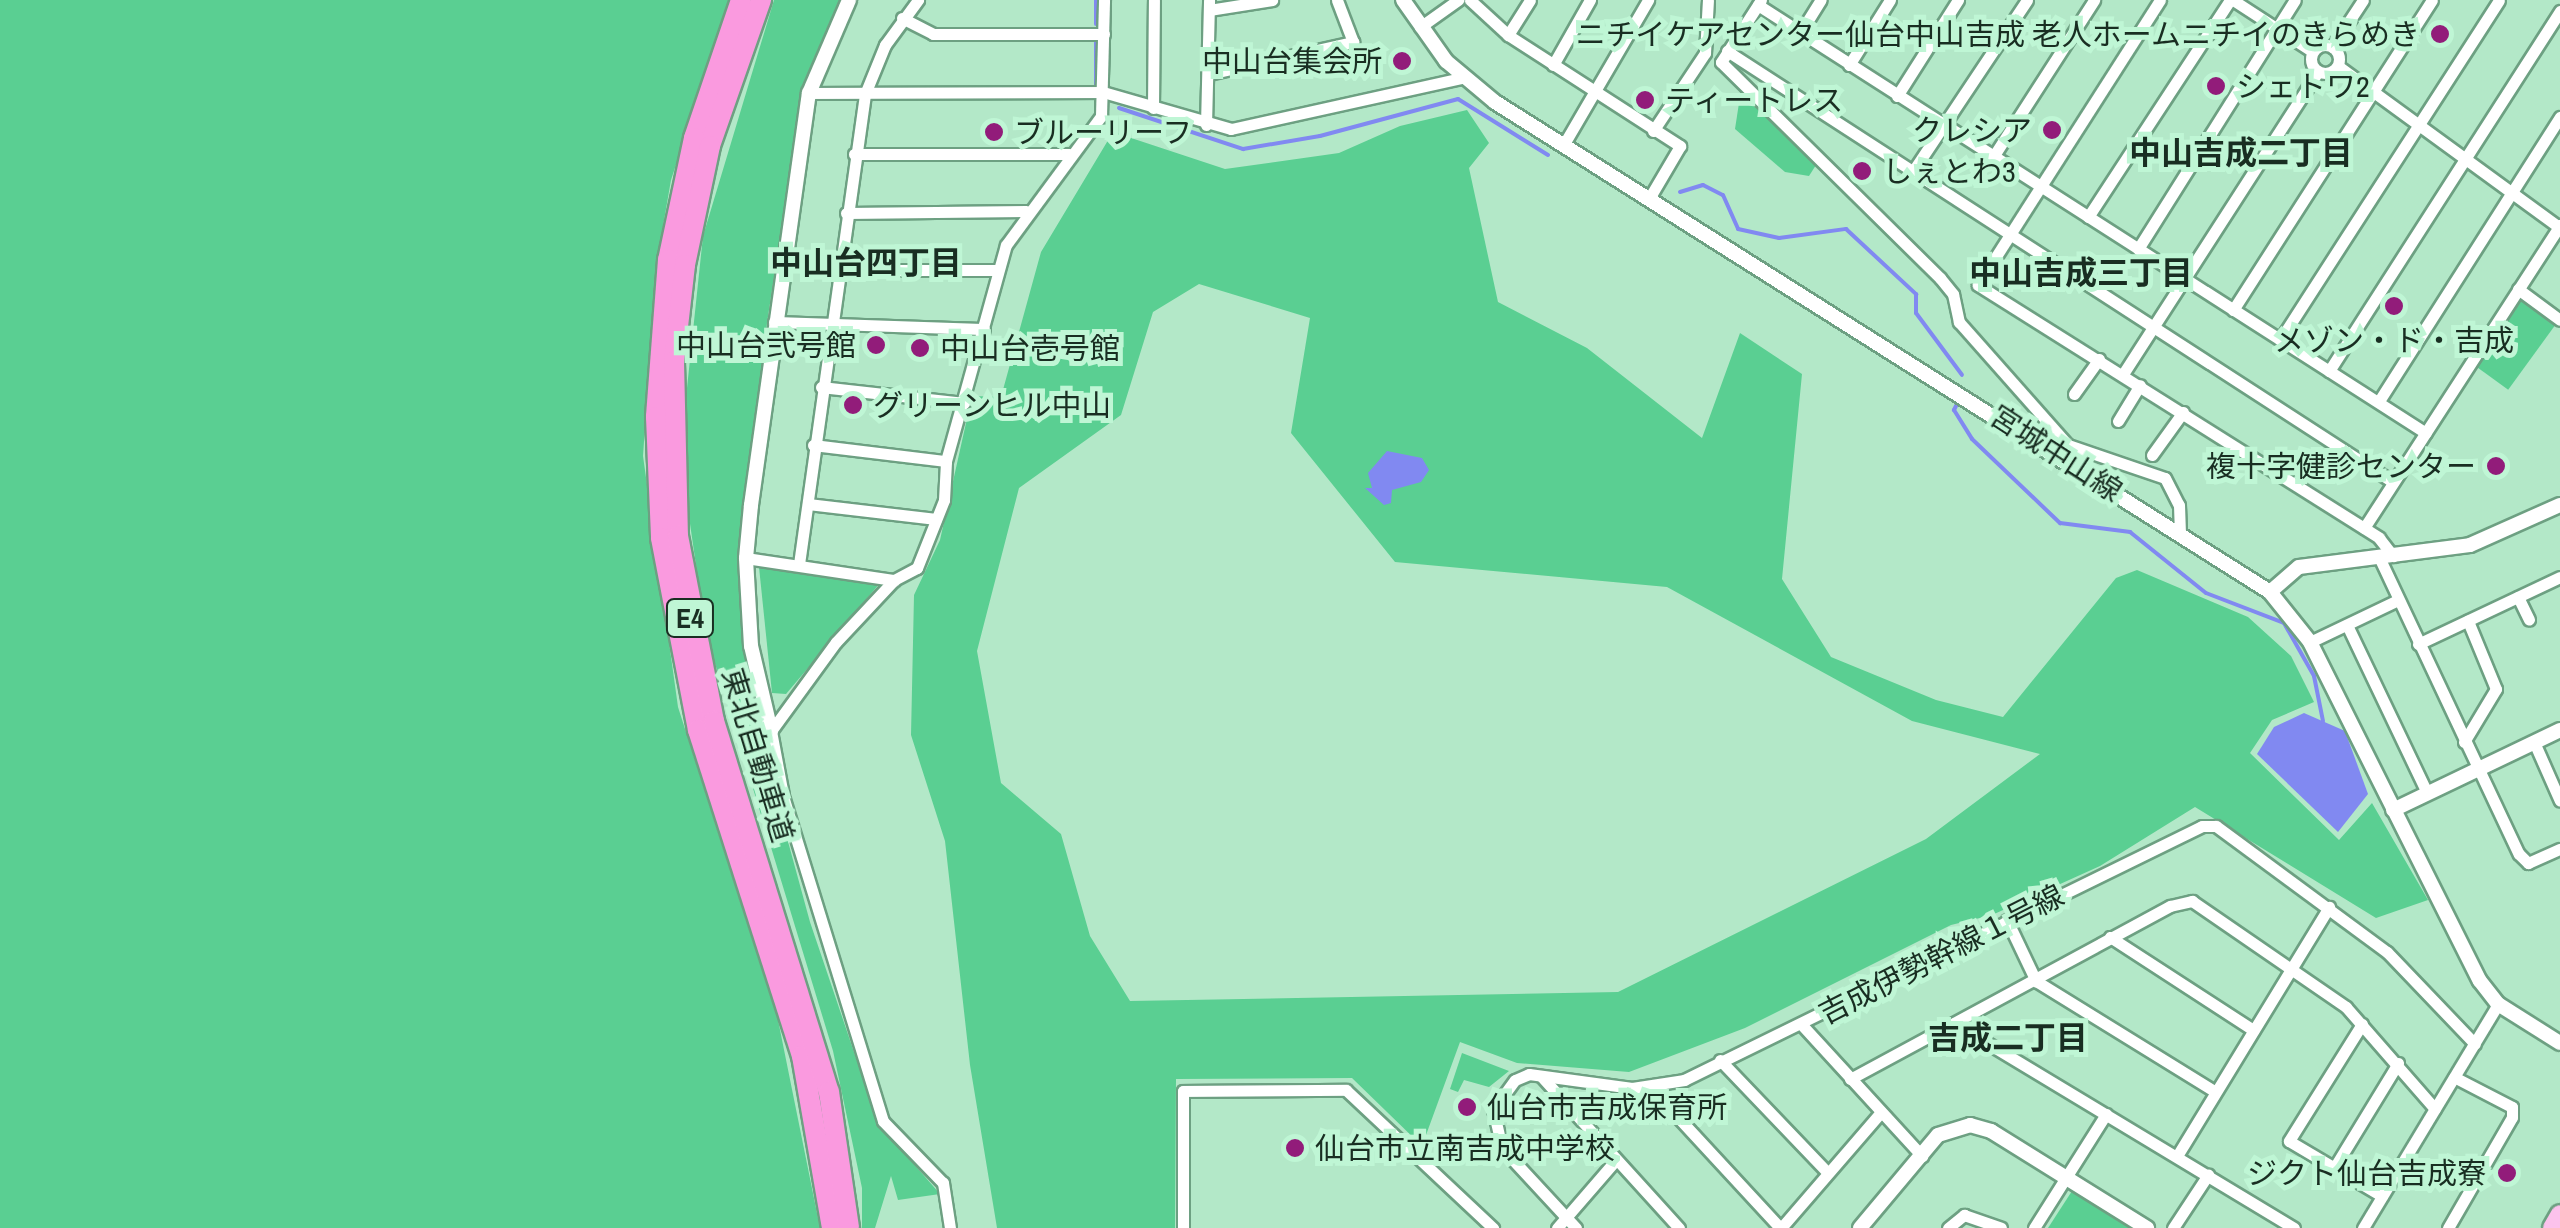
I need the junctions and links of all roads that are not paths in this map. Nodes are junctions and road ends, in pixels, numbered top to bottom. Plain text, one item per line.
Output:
1 (741, 0) edge
2 (761, 0) edge
3 (850, 0) edge
4 (918, 0) edge
5 (1104, 0) edge
6 (1154, 0) edge
7 (1272, 0) edge
8 (1337, 0) edge
9 (1403, 0) edge
10 (1458, 0) edge
11 (1470, 0) edge
12 (1530, 0) edge
13 (1590, 0) edge
14 (1648, 0) edge
15 (1708, 0) edge
16 (1821, 0) edge
17 (1890, 0) edge
18 (1958, 0) edge
19 (2027, 0) edge
20 (2094, 0) edge
21 (2160, 0) edge
22 (2231, 0) edge
23 (2295, 0) edge
24 (2362, 0) edge
25 (2432, 0) edge
26 (2499, 0) edge
27 (1759, 3) edge
28 (1209, 5) edge
29 (2560, 11) edge
30 (902, 18) junction
31 (1420, 27) junction
32 (2277, 29) junction
33 (1800, 33) junction
34 (1104, 34) junction
35 (1508, 35) junction
36 (2332, 47) junction
37 (1726, 51) junction
38 (2314, 52) junction
39 (1849, 64) junction
40 (1553, 65) junction
41 (2338, 66) junction
42 (2318, 71) junction
43 (1208, 74) junction
44 (1465, 77) junction
45 (2372, 91) junction
46 (1103, 92) junction
47 (809, 93) junction
48 (1596, 93) junction
49 (865, 94) junction
50 (1897, 96) junction
51 (1152, 108) junction
52 (2560, 117) edge
53 (1206, 124) junction
54 (2419, 125) junction
55 (1944, 126) junction
56 (1653, 131) junction
57 (1564, 144) junction
58 (854, 154) junction
59 (1069, 154) junction
60 (1993, 158) junction
61 (2467, 160) junction
62 (1911, 174) junction
63 (2040, 188) junction
64 (2511, 192) junction
65 (1650, 197) junction
66 (1026, 211) junction
67 (846, 213) junction
68 (2088, 217) junction
69 (2560, 227) edge
70 (2009, 236) junction
71 (2138, 249) junction
72 (838, 270) junction
73 (998, 270) junction
74 (2184, 279) junction
75 (2518, 289) junction
76 (2233, 310) junction
77 (2560, 320) edge
78 (774, 322) junction
79 (2154, 326) junction
80 (828, 328) junction
81 (984, 329) junction
82 (2280, 340) junction
83 (2099, 359) junction
84 (2329, 371) junction
85 (2123, 374) junction
86 (2140, 385) junction
87 (821, 386) junction
88 (2074, 394) dead end
89 (2379, 400) junction
90 (964, 403) junction
91 (2183, 412) junction
92 (2118, 422) dead end
93 (2426, 433) junction
94 (813, 445) junction
95 (2152, 454) dead end
96 (946, 461) junction
97 (2394, 482) junction
98 (808, 504) junction
99 (2559, 509) edge
100 (936, 519) junction
101 (2364, 528) junction
102 (2180, 533) junction
103 (2386, 557) junction
104 (746, 558) junction
105 (800, 564) junction
106 (2560, 577) edge
107 (894, 580) junction
108 (2270, 592) junction
109 (2518, 597) junction
110 (2398, 600) junction
111 (2529, 620) dead end
112 (2468, 621) junction
113 (2347, 625) junction
114 (2310, 642) junction
115 (2418, 644) junction
116 (2560, 730) edge
117 (771, 731) junction
118 (2464, 742) junction
119 (2534, 742) junction
120 (2477, 770) junction
121 (2427, 794) junction
122 (2559, 794) edge
123 (2393, 810) junction
124 (2560, 849) edge
125 (2329, 907) junction
126 (2006, 920) junction
127 (2110, 937) junction
128 (2292, 968) junction
129 (2036, 981) junction
130 (2498, 1004) junction
131 (1954, 1023) junction
132 (2362, 1024) junction
133 (1802, 1025) junction
134 (2254, 1030) junction
135 (2560, 1043) edge
136 (2474, 1044) junction
137 (1720, 1060) junction
138 (2398, 1063) junction
139 (1542, 1077) junction
140 (2454, 1078) junction
141 (1850, 1079) junction
142 (1650, 1087) junction
143 (2216, 1092) junction
144 (2435, 1109) junction
145 (1881, 1112) junction
146 (2106, 1114) junction
147 (1922, 1156) junction
148 (2177, 1156) junction
149 (1616, 1160) junction
150 (2334, 1168) junction
151 (1827, 1172) junction
152 (2208, 1176) junction
153 (2065, 1178) junction
154 (2382, 1196) junction
155 (2560, 1214) edge
156 (1571, 1223) edge
157 (832, 1228) edge
158 (850, 1228) edge
159 (950, 1228) edge
160 (1183, 1228) edge
161 (1493, 1228) edge
162 (1557, 1228) edge
163 (1679, 1228) edge
164 (1780, 1228) edge
165 (1860, 1228) edge
166 (1948, 1228) edge
167 (2001, 1228) edge
168 (2034, 1228) edge
169 (2146, 1228) edge
170 (2173, 1228) edge
171 (2294, 1228) edge
172 (2363, 1228) edge
173 (2448, 1228) edge
174 (2552, 1228) edge

1 - 157 highway, 東北自動車道 / E4
2 - 158 highway, 東北自動車道 / E4
3 - 47 street
4 - 30 street
5 - 34 street
6 - 51 street
7 - 28 street
8 - 43 street
9 - 31 street, 宮城中山線
10 - 31 street
11 - 35 street
12 - 35 street
13 - 40 street
14 - 48 street
15 - 56 street
16 - 33 street
17 - 39 street
18 - 50 street
19 - 55 street
20 - 60 street
21 - 63 street
22 - 32 street
22 - 68 street
23 - 32 street
24 - 36 street
25 - 45 street
26 - 54 street
27 - 33 street
27 - 37 street
28 - 43 street
29 - 61 street
30 - 34 street
30 - 49 street
31 - 44 street, 宮城中山線
32 - 38 street
32 - 71 street
33 - 39 street
34 - 46 street
35 - 40 street
36 - 38 street
36 - 41 street
37 - 62 street
37 - 102 street
38 - 42 street
39 - 50 street
40 - 48 street
41 - 42 street
41 - 45 street
42 - 74 street
43 - 53 street
44 - 53 street
44 - 57 street, 宮城中山線
45 - 54 street
45 - 76 street
46 - 49 street
46 - 51 street
46 - 59 street
47 - 49 street
47 - 78 street
48 - 56 street
48 - 57 street
49 - 58 street
50 - 55 street
51 - 53 street
52 - 64 street
54 - 61 street
54 - 82 street
55 - 60 street
55 - 62 street
56 - 65 street
57 - 65 street, 宮城中山線
58 - 59 street
58 - 67 street
59 - 66 street
60 - 63 street
61 - 64 street
61 - 84 street
62 - 70 street
63 - 68 street
63 - 70 street
64 - 69 street
64 - 89 street
65 - 102 street, 宮城中山線
66 - 67 street
66 - 73 street
67 - 72 street
68 - 71 street
69 - 75 street
70 - 79 street
70 - 83 street
71 - 74 street
72 - 73 street
72 - 80 street
73 - 81 street
74 - 76 street
74 - 79 street
75 - 77 street
75 - 93 street
76 - 82 street
78 - 80 street
78 - 104 street
79 - 85 street
79 - 97 street
80 - 81 street
80 - 87 street
81 - 90 street
82 - 84 street
83 - 85 street
83 - 88 street
84 - 89 street
85 - 86 street
86 - 91 street
86 - 92 street
87 - 90 street
87 - 94 street
89 - 93 street
90 - 96 street
91 - 95 street
91 - 101 street
93 - 97 street
94 - 96 street
94 - 98 street
96 - 100 street
97 - 101 street
98 - 100 street
98 - 105 street
99 - 103 street
100 - 107 street
101 - 103 street
102 - 108 street, 宮城中山線
103 - 108 street
103 - 110 street
104 - 105 street
104 - 117 street
105 - 107 street
106 - 109 street
107 - 117 street
108 - 114 street, 宮城中山線
109 - 111 street
109 - 112 street
110 - 113 street
110 - 115 street
112 - 115 street
112 - 118 street
113 - 114 street
113 - 121 street
114 - 123 street, 宮城中山線
115 - 118 street
116 - 119 street
117 - 159 street
118 - 120 street
119 - 120 street
119 - 122 street
120 - 121 street
120 - 124 street
121 - 123 street
123 - 130 street, 宮城中山線
125 - 126 street, 吉成伊勢幹線１号線
125 - 128 street
125 - 136 street, 吉成伊勢幹線１号線
126 - 129 street
126 - 133 street, 吉成伊勢幹線１号線
127 - 128 street
127 - 129 street
127 - 134 street
128 - 132 street
128 - 134 street
129 - 131 street
129 - 143 street
130 - 135 street, 宮城中山線
130 - 136 street
131 - 141 street
131 - 146 street
132 - 138 street
132 - 150 street
133 - 137 street, 吉成伊勢幹線１号線
133 - 141 street
134 - 143 street
136 - 140 street
137 - 142 street, 吉成伊勢幹線１号線
137 - 151 street
138 - 144 street
138 - 150 street
139 - 142 street, 吉成伊勢幹線１号線
139 - 149 street
139 - 156 street, 吉成伊勢幹線１号線
140 - 144 street
140 - 173 street
141 - 145 street
142 - 164 street
143 - 148 street
144 - 154 street
145 - 147 street
145 - 151 street
146 - 148 street
146 - 153 street
147 - 153 street
147 - 165 street
148 - 152 street
149 - 156 street
149 - 163 street
150 - 154 street
151 - 164 street
152 - 170 street
152 - 171 street
153 - 168 street
153 - 169 street
154 - 172 street
155 - 174 main road
156 - 162 street
160 - 161 street
166 - 167 street

